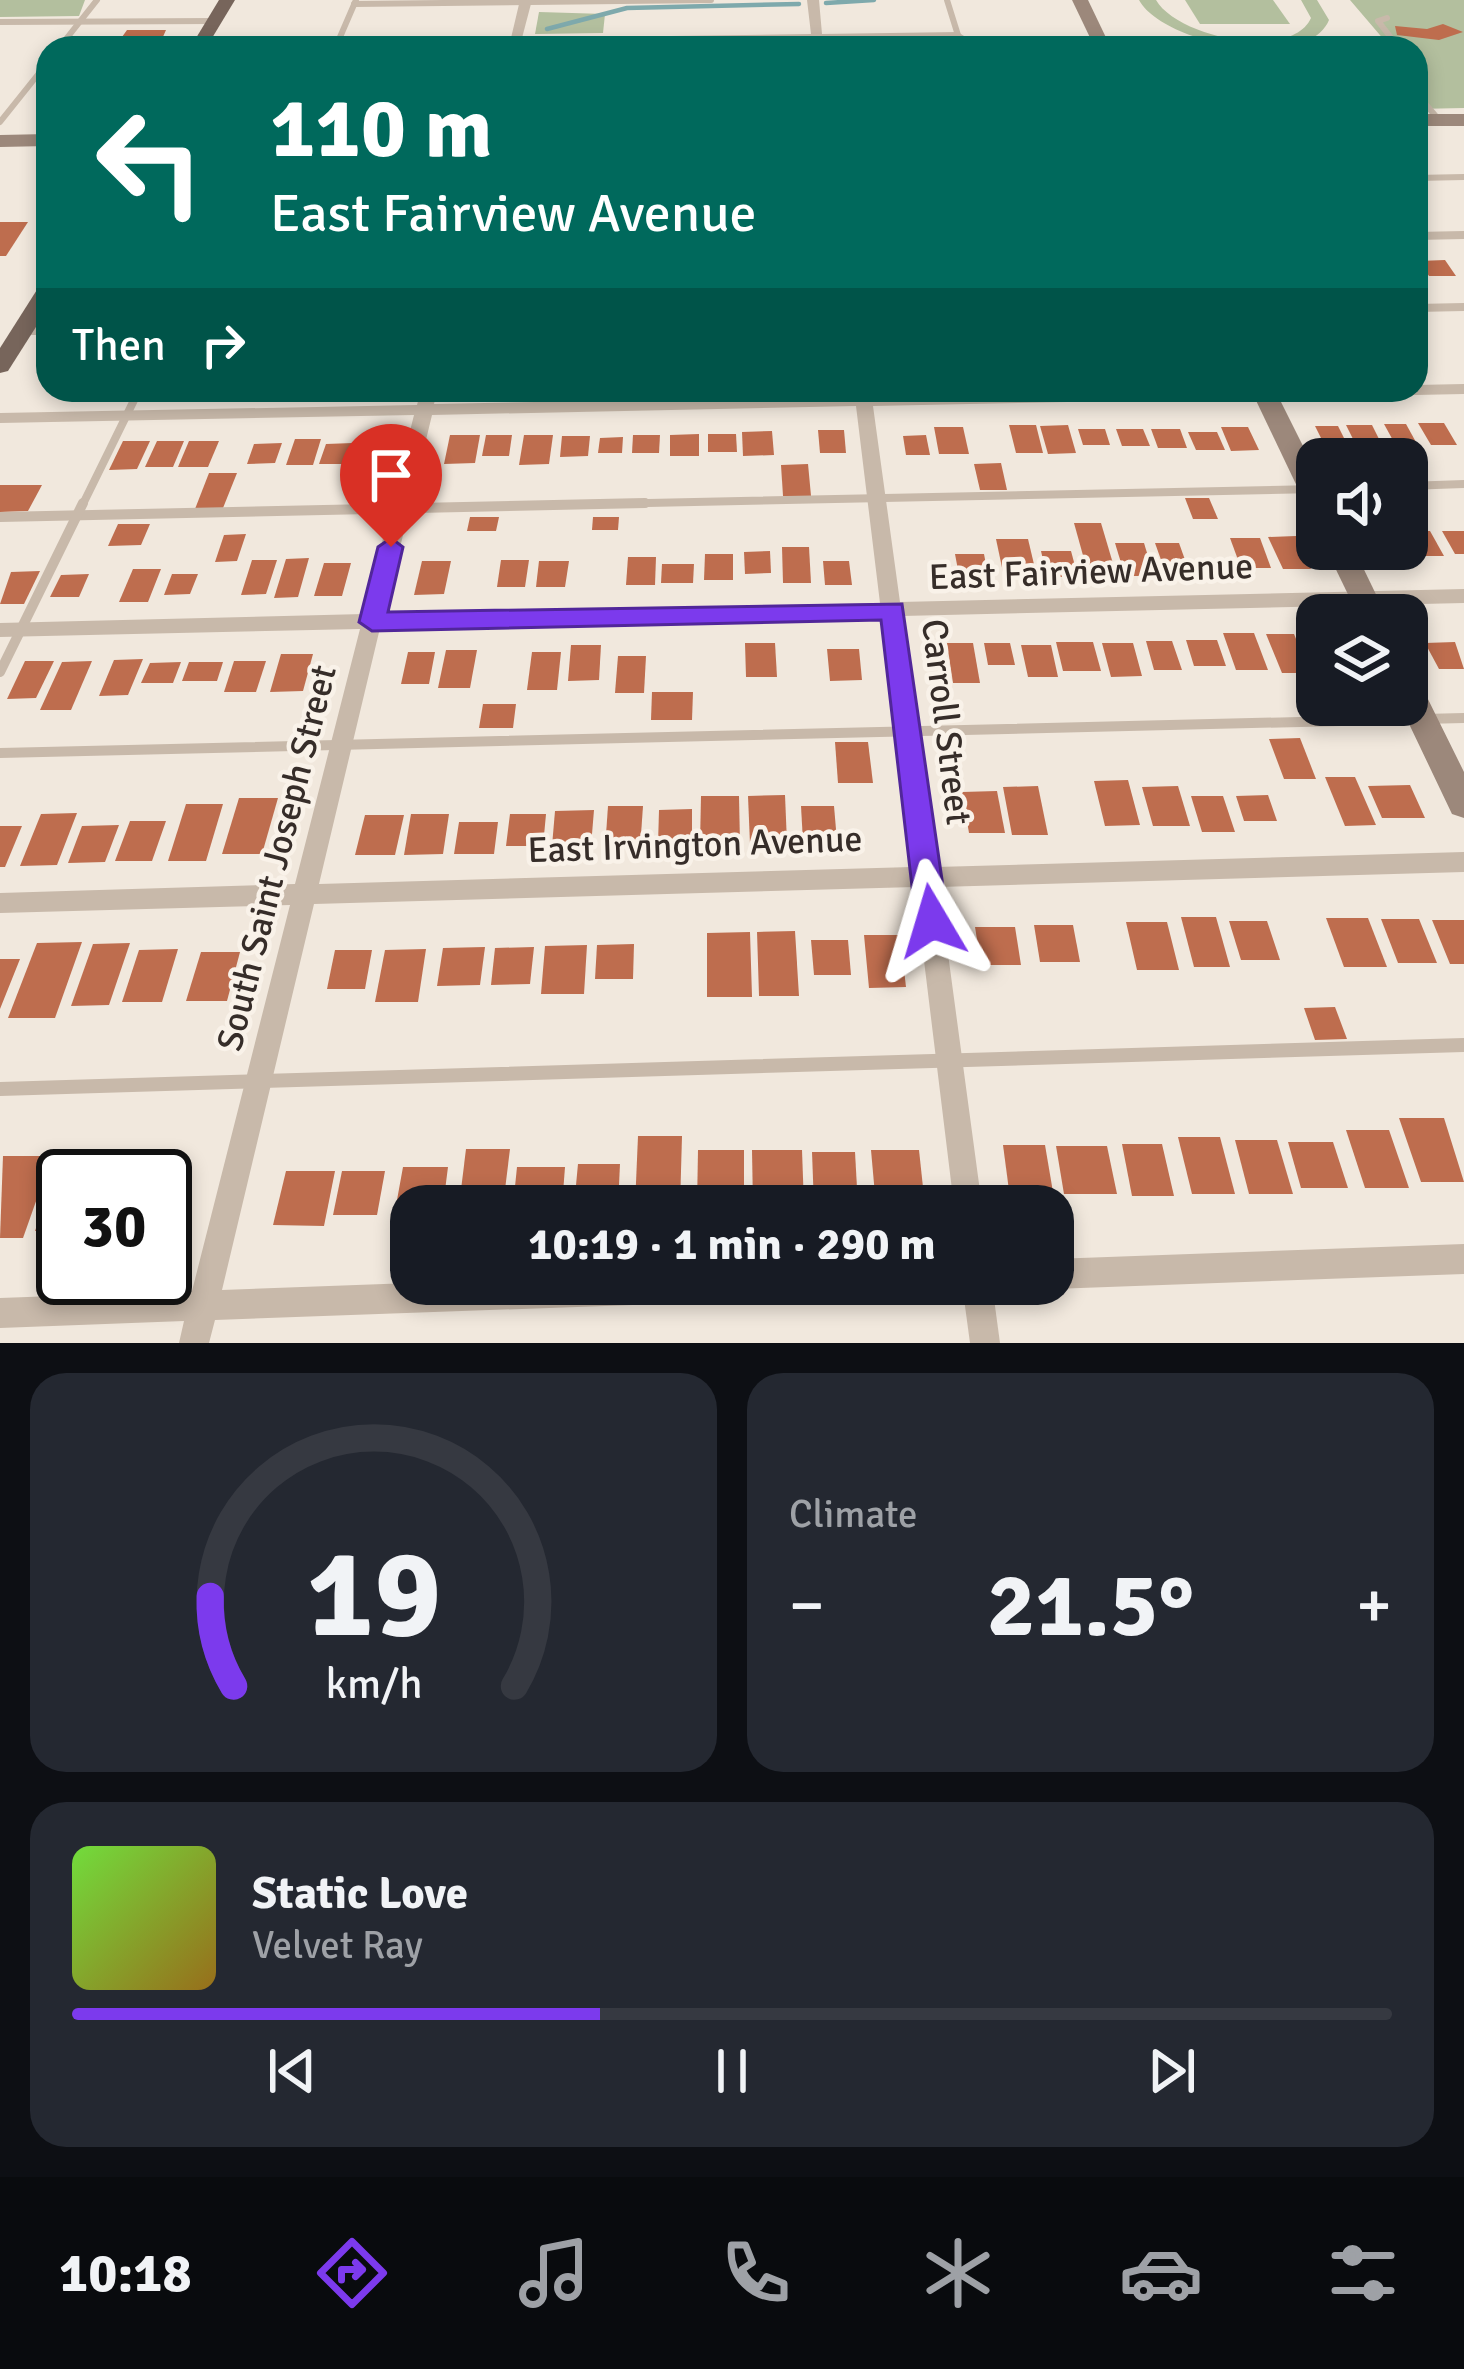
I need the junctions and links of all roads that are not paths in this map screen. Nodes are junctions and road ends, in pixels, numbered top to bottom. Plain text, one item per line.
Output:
1 (97, 0) edge
2 (227, 0) edge
3 (711, 0) edge
4 (813, 0) edge
5 (947, 0) edge
6 (1080, 0) edge
7 (526, 1) edge
8 (355, 2) edge
9 (1387, 18) dead end
10 (80, 21) junction
11 (214, 21) junction
12 (0, 22) edge
13 (68, 36) edge
14 (205, 36) edge
15 (340, 36) edge
16 (517, 36) edge
17 (817, 36) edge
18 (958, 36) edge
19 (1097, 36) edge
20 (1390, 36) edge
21 (36, 77) edge
22 (1428, 107) edge
23 (1428, 120) edge
24 (1439, 120) junction
25 (1464, 120) edge
26 (0, 122) edge
27 (36, 140) edge
28 (0, 141) edge
29 (1464, 177) edge
30 (1428, 178) edge
31 (1464, 235) edge
32 (1428, 236) edge
33 (1428, 308) edge
34 (1464, 308) edge
35 (36, 309) edge
36 (22, 331) junction
37 (36, 331) edge
38 (0, 366) edge
39 (1464, 389) edge
40 (1428, 390) edge
41 (133, 402) edge
42 (407, 402) edge
43 (427, 402) edge
44 (865, 402) edge
45 (1269, 402) edge
46 (126, 416) junction
47 (0, 418) edge
48 (1296, 455) edge
49 (1464, 484) edge
50 (1428, 485) edge
51 (1296, 493) edge
52 (878, 500) junction
53 (400, 509) junction
54 (77, 515) junction
55 (0, 517) edge
56 (1464, 596) edge
57 (1428, 600) edge
58 (1296, 607) edge
59 (892, 610) junction
60 (372, 622) junction
61 (10, 630) edge
62 (0, 672) edge
63 (1464, 718) edge
64 (1428, 719) edge
65 (1296, 722) edge
66 (1425, 726) edge
67 (908, 733) junction
68 (342, 744) junction
69 (0, 753) edge
70 (1464, 805) edge
71 (1464, 862) edge
72 (926, 874) junction
73 (304, 893) junction
74 (0, 903) edge
75 (1464, 1045) edge
76 (950, 1060) junction
77 (259, 1084) junction
78 (0, 1089) edge
79 (965, 1185) edge
80 (1464, 1259) edge
81 (1074, 1273) edge
82 (390, 1300) edge
83 (980, 1305) edge
84 (202, 1307) junction
85 (0, 1313) edge
86 (194, 1343) edge
87 (985, 1343) edge

1 - 10 lane
2 - 11 main road
3 - 7 lane
4 - 17 street
5 - 18 lane
6 - 19 street
7 - 8 lane
7 - 16 street
8 - 15 lane
9 - 20 lane
10 - 11 street
10 - 12 street
10 - 13 lane
11 - 14 main road
21 - 26 lane
22 - 24 lane
23 - 24 street
24 - 25 street
27 - 28 street
29 - 30 lane
31 - 32 street
33 - 34 lane
35 - 36 main road
36 - 37 lane
36 - 38 main road
39 - 40 street
41 - 46 lane
42 - 46 street
43 - 53 street, South Saint Joseph Street
44 - 52 street, Carroll Street
45 - 48 street
46 - 47 street
46 - 54 lane
49 - 50 lane
51 - 52 lane
52 - 53 lane
52 - 59 street, Carroll Street
53 - 54 lane
53 - 60 street, South Saint Joseph Street
54 - 55 lane
54 - 61 lane
56 - 57 street, East Fairview Avenue
58 - 59 street, East Fairview Avenue
59 - 60 street, East Fairview Avenue
59 - 67 street, Carroll Street
60 - 61 street, East Fairview Avenue
60 - 68 street, South Saint Joseph Street
61 - 62 lane
63 - 64 lane
65 - 67 lane
66 - 70 street
67 - 68 lane
67 - 72 street, Carroll Street
68 - 69 lane
68 - 73 street, South Saint Joseph Street
71 - 72 street, East Irvington Avenue
72 - 73 street, East Irvington Avenue
72 - 76 street, Carroll Street
73 - 74 street, East Irvington Avenue
73 - 77 street, South Saint Joseph Street
75 - 76 lane
76 - 77 lane
76 - 79 street, Carroll Street
77 - 78 lane
77 - 84 street, South Saint Joseph Street
80 - 81 street
82 - 84 street
83 - 87 street
84 - 85 street
84 - 86 street, South Saint Joseph Street

